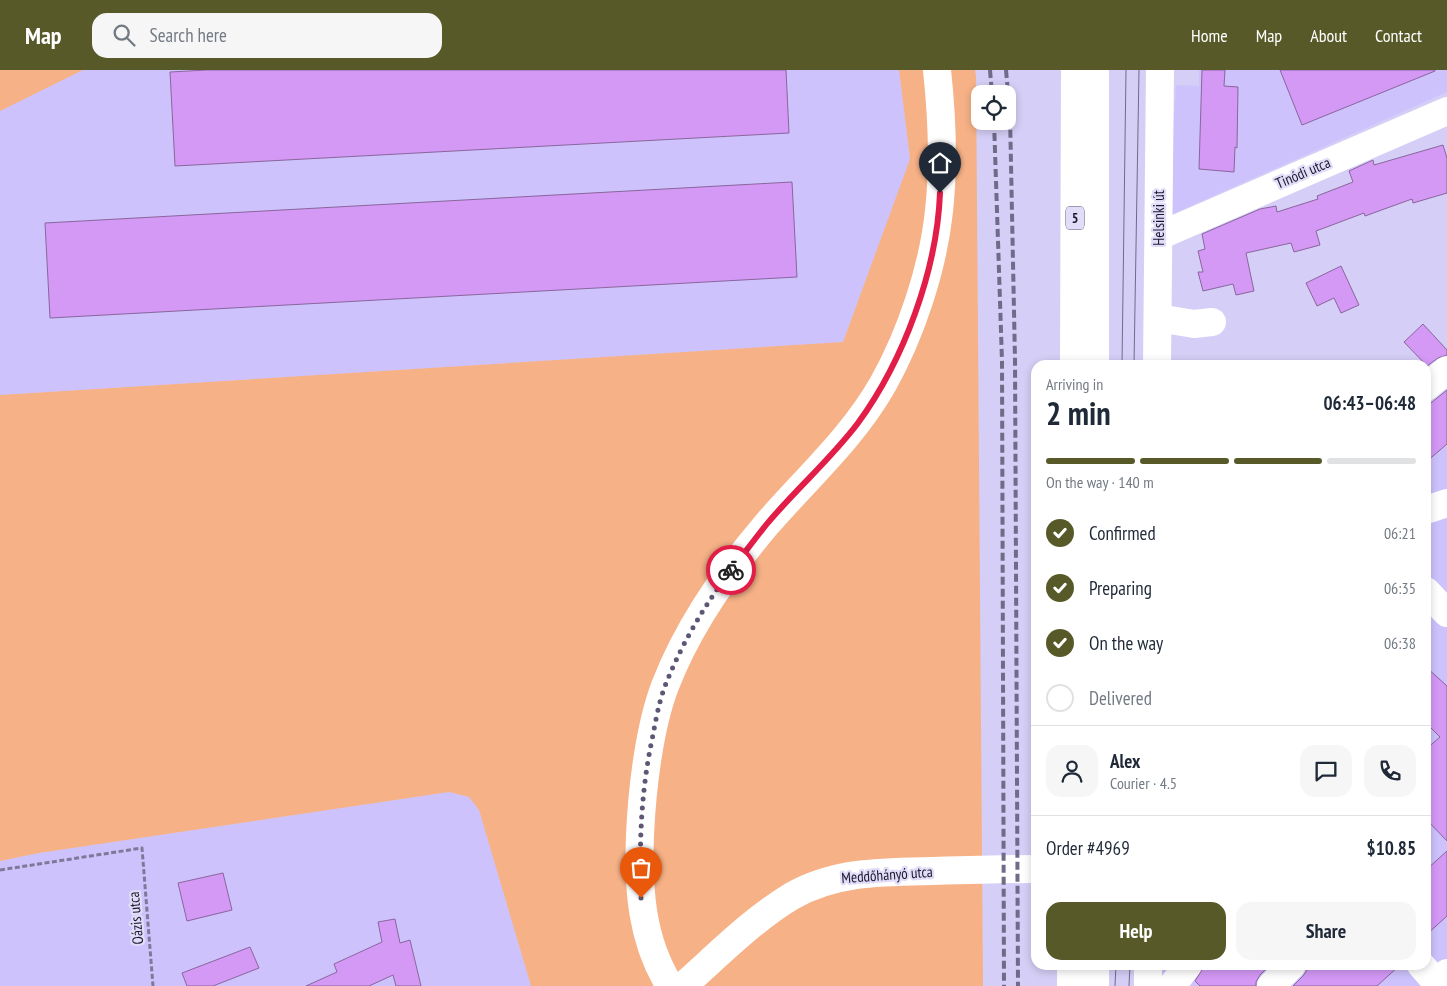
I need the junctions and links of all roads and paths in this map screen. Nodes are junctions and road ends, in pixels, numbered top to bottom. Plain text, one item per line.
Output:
1 (937, 70) edge
2 (1076, 70) edge
3 (1095, 70) edge
4 (1160, 70) edge
5 (1447, 111) edge
6 (1159, 236) junction
7 (1158, 318) junction
8 (1212, 322) dead end
9 (1074, 360) edge
10 (1095, 360) edge
11 (1157, 360) edge
12 (1447, 370) edge
13 (1431, 383) edge
14 (1447, 503) edge
15 (1431, 508) edge
16 (1431, 596) edge
17 (1447, 613) edge
18 (1031, 869) edge
19 (0, 870) edge
20 (1071, 970) edge
21 (1095, 970) edge
22 (1148, 970) edge
23 (1184, 970) edge
24 (1287, 970) edge
25 (1425, 970) edge
26 (1447, 973) edge
27 (154, 986) edge
28 (670, 986) edge
29 (683, 986) edge
30 (1071, 986) edge
31 (1094, 986) edge
32 (1148, 986) edge
33 (1172, 986) edge
34 (1271, 986) edge

1 - 28 street
2 - 9 street, 5
3 - 10 street, 5
4 - 6 street, Helsinki út
5 - 6 street, Tinódi utca
6 - 7 street, Helsinki út
7 - 8 street
7 - 11 street, Helsinki út
12 - 13 street
14 - 15 street
16 - 17 street
18 - 29 street, Meddőhányó utca
19 - 27 path, Oázis utca
20 - 30 street
21 - 31 street
22 - 32 street
23 - 33 street
24 - 34 street
25 - 26 street

